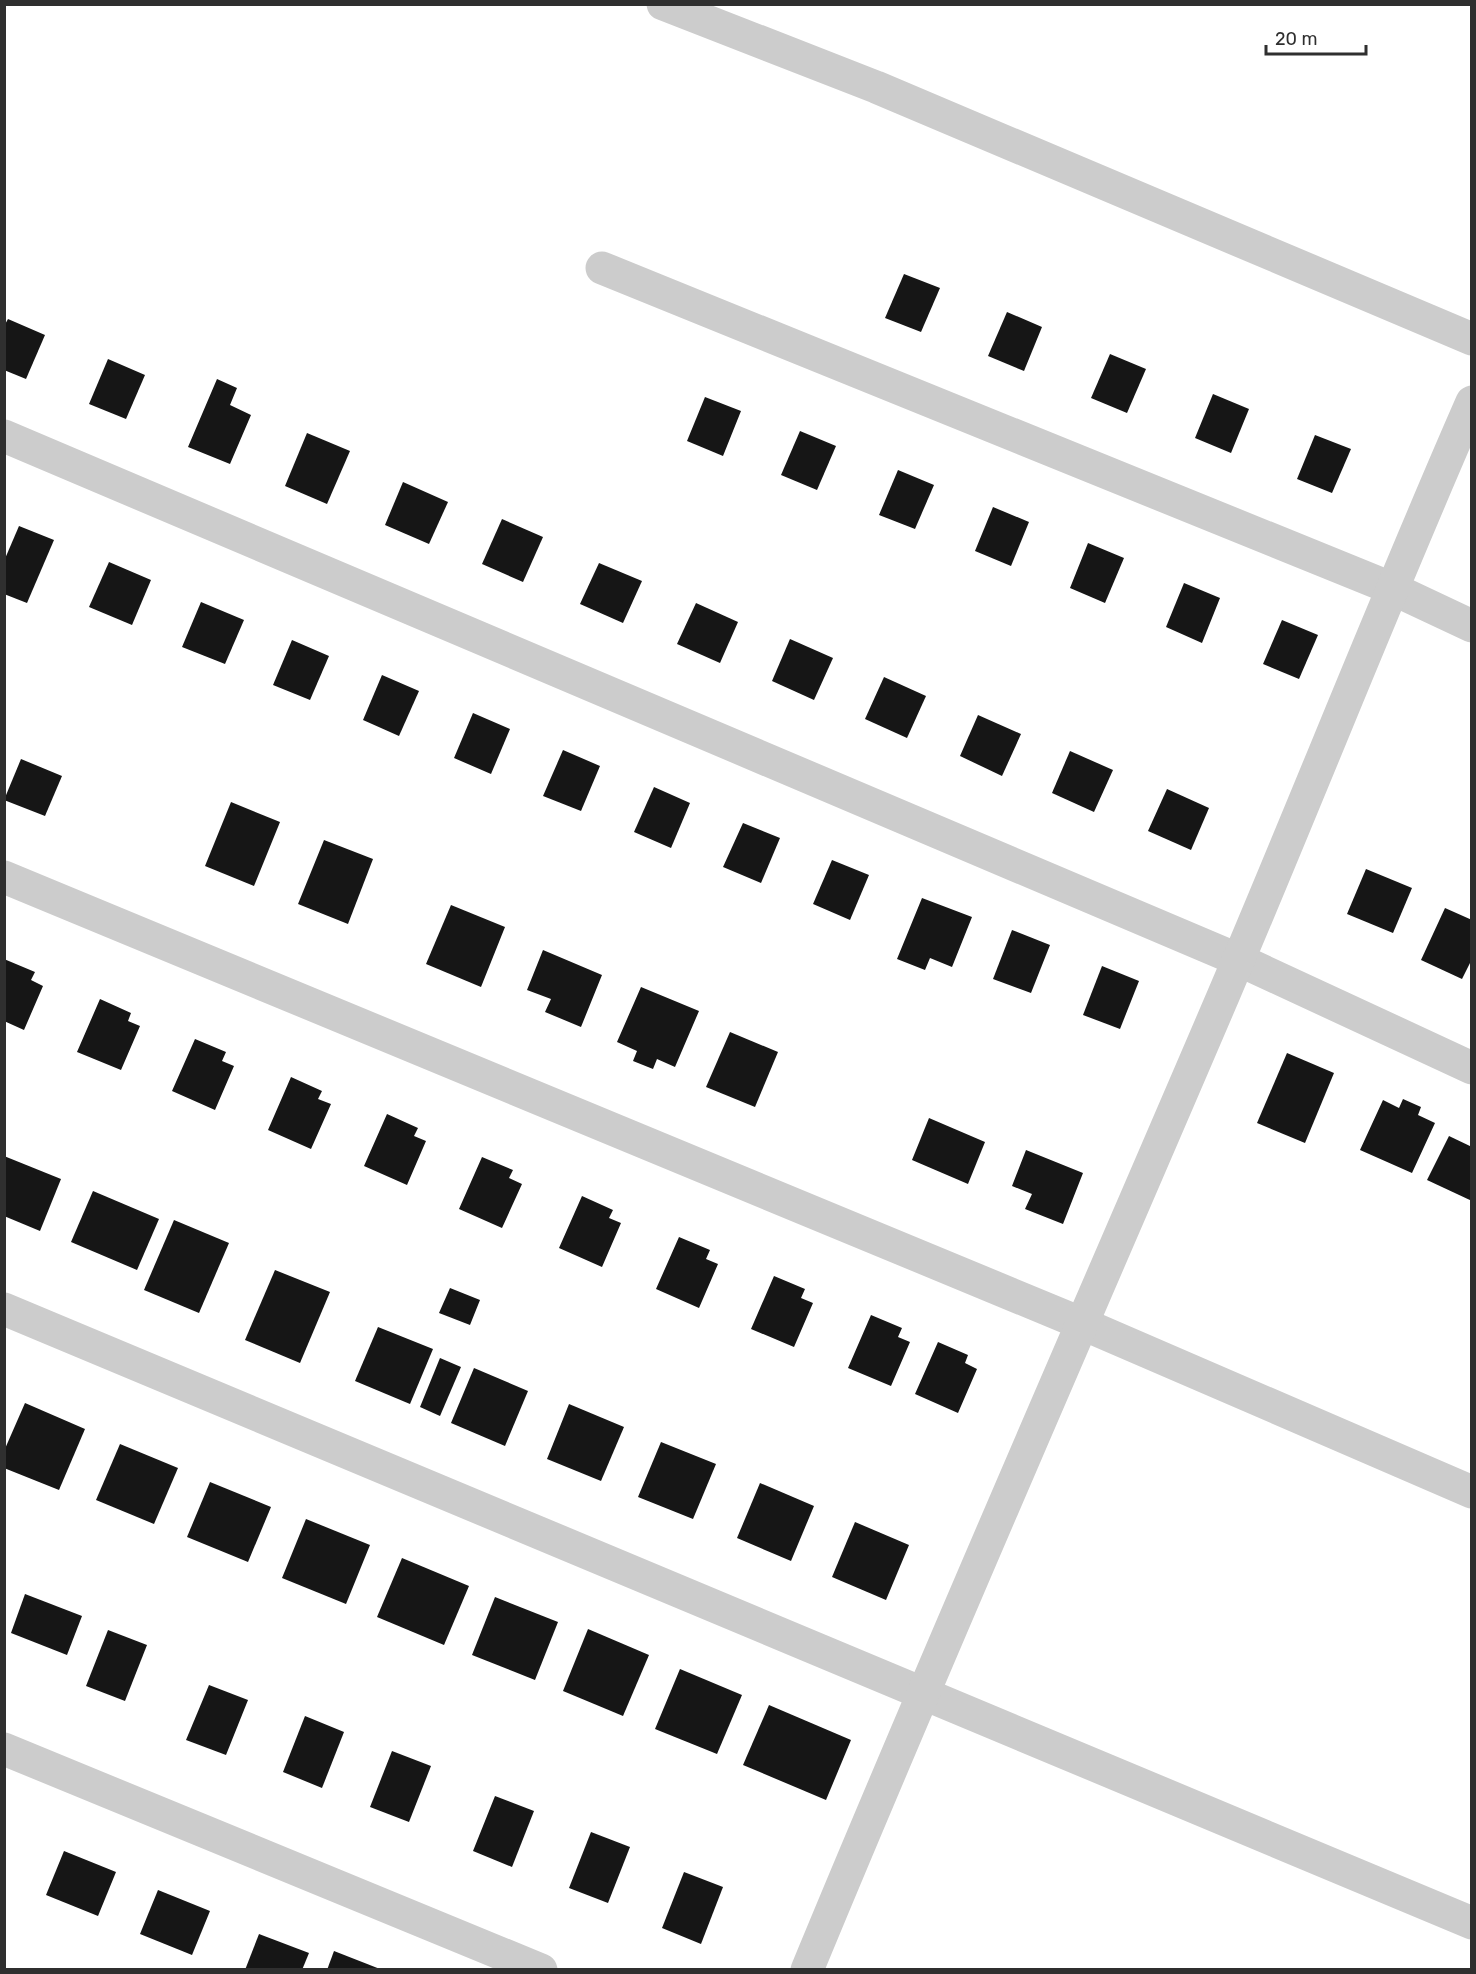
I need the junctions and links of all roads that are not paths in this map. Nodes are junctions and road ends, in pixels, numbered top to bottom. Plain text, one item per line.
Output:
1 (663, 4) edge
2 (602, 268) dead end
3 (1472, 339) edge
4 (1472, 402) edge
5 (4, 436) edge
6 (1391, 588) junction
7 (1472, 626) edge
8 (4, 877) edge
9 (1239, 960) junction
10 (1472, 1068) edge
11 (4, 1309) edge
12 (1083, 1324) junction
13 (1472, 1492) edge
14 (921, 1694) junction
15 (4, 1749) edge
16 (1472, 1923) edge
17 (541, 1970) edge
18 (807, 1970) edge

1 - 3 street
2 - 6 street
4 - 6 street
5 - 9 street
6 - 7 street
6 - 9 street
8 - 12 street
9 - 10 street
9 - 12 street
11 - 14 street
12 - 13 street
12 - 14 street
14 - 16 street
14 - 18 street
15 - 17 street

